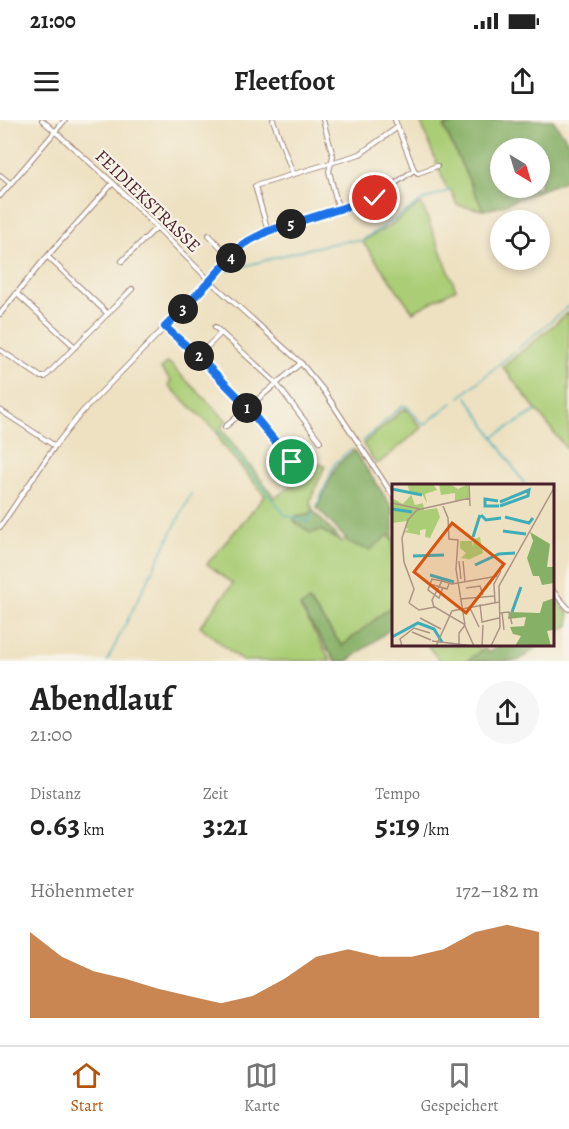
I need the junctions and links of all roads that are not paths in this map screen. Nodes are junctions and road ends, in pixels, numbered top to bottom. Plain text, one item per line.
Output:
1 (42, 120) edge
2 (65, 120) edge
3 (273, 120) edge
4 (323, 120) edge
5 (395, 120) edge
6 (398, 127) junction
7 (55, 132) junction
8 (330, 163) junction
9 (437, 166) dead end
10 (414, 171) junction
11 (293, 174) junction
12 (0, 175) edge
13 (11, 183) junction
14 (113, 183) junction
15 (0, 196) edge
16 (335, 211) junction
17 (156, 227) junction
18 (268, 231) junction
19 (209, 235) dead end
20 (48, 257) junction
21 (231, 258) junction
22 (122, 261) dead end
23 (210, 281) junction
24 (132, 289) dead end
25 (16, 293) junction
26 (0, 314) edge
27 (108, 314) junction
28 (165, 327) junction
29 (214, 327) dead end
30 (221, 333) junction
31 (75, 346) junction
32 (0, 350) edge
33 (198, 356) junction
34 (301, 363) junction
35 (276, 383) junction
36 (247, 408) junction
37 (1, 412) edge
38 (225, 428) dead end
39 (320, 441) dead end
40 (55, 446) junction
41 (292, 462) dead end
42 (392, 495) edge
43 (0, 527) edge
44 (554, 592) edge
45 (569, 609) edge

1 - 7 street, FEIDIEKSTRASSE
2 - 7 street
3 - 11 street
4 - 8 street
5 - 6 street
6 - 8 street
6 - 10 street
7 - 13 street
7 - 14 street, FEIDIEKSTRASSE
8 - 11 street
8 - 16 street
9 - 10 street
10 - 16 street
11 - 18 street
12 - 13 street
13 - 15 street
14 - 17 street, FEIDIEKSTRASSE
14 - 20 street
16 - 18 street
17 - 22 street
17 - 23 street, FEIDIEKSTRASSE
18 - 21 street
19 - 21 street
20 - 25 street
20 - 27 street
21 - 23 street
23 - 28 street
23 - 34 street, FEIDIEKSTRASSE
24 - 27 street
25 - 26 street
25 - 31 street
27 - 31 street
28 - 33 street
28 - 40 street
29 - 30 street
30 - 33 street
30 - 35 street
31 - 32 street
33 - 36 street
34 - 35 street
34 - 42 street, FEIDIEKSTRASSE
35 - 36 street
35 - 39 street
36 - 38 street
36 - 41 street
37 - 40 street
40 - 43 street
44 - 45 street

